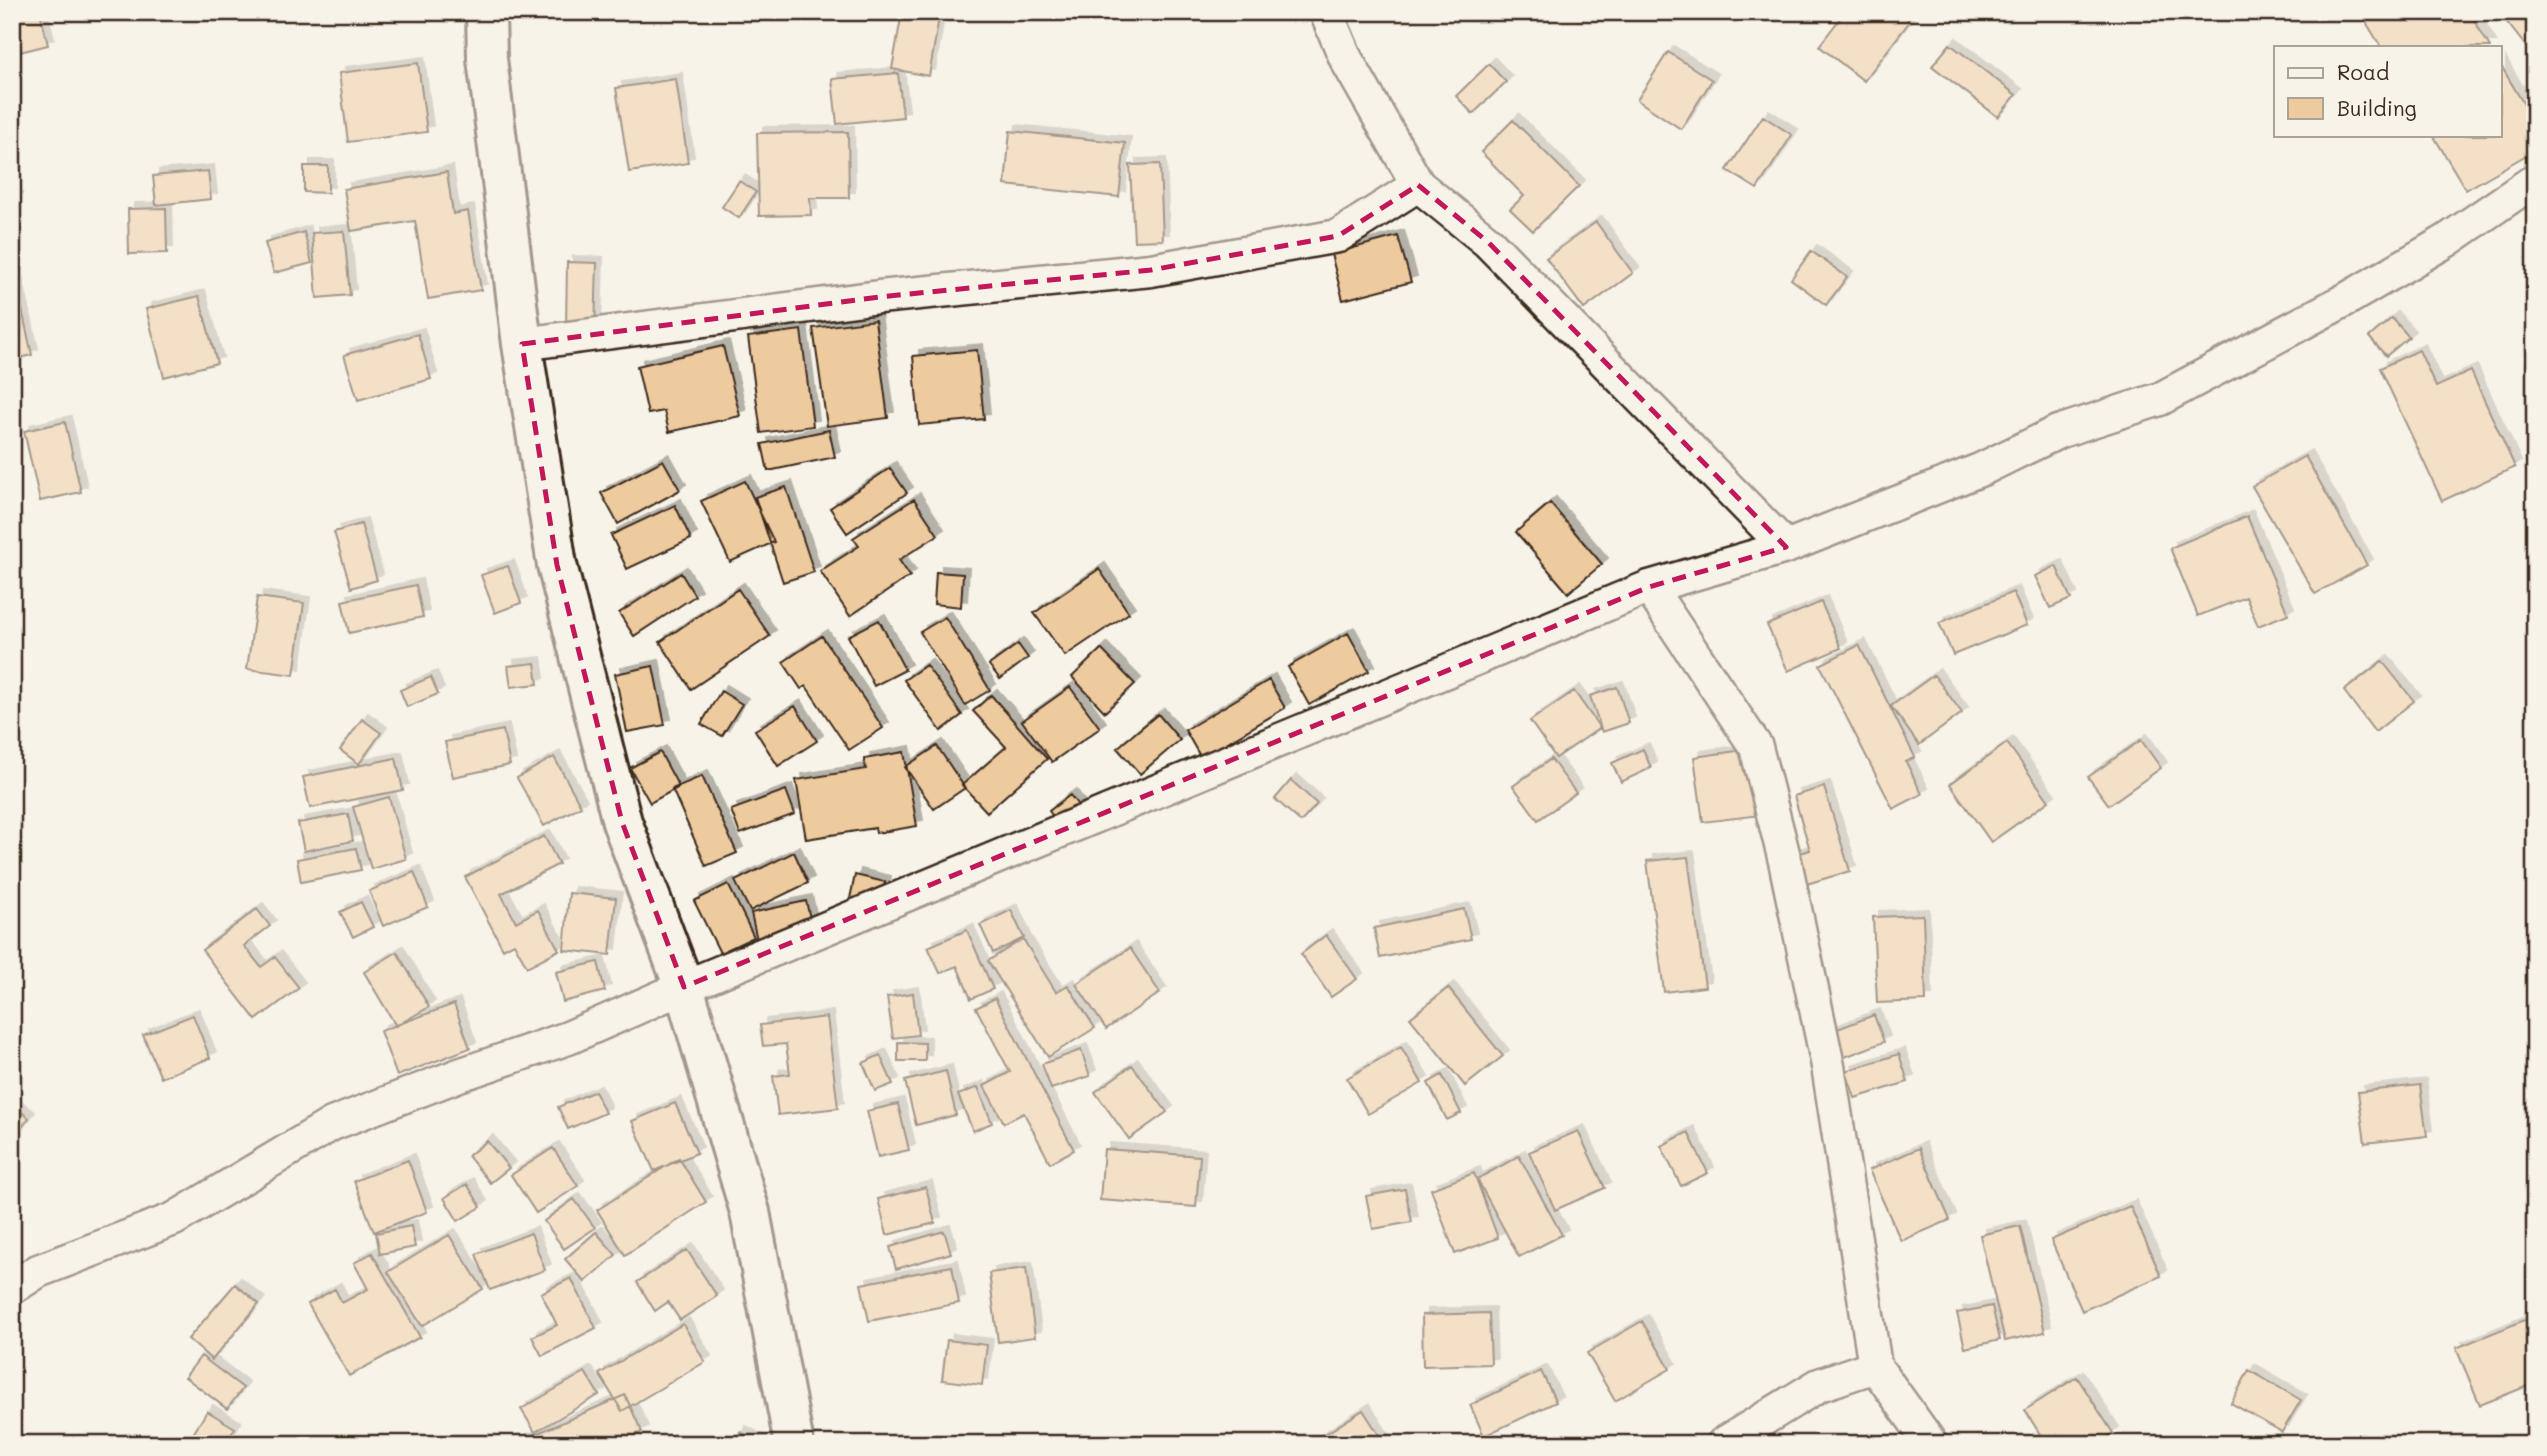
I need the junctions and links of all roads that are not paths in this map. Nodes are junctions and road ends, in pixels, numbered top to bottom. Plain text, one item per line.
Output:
1 (486, 12) edge
2 (1326, 12) edge
3 (2535, 180) edge
4 (1418, 185) junction
5 (522, 344) junction
6 (1786, 547) junction
7 (1649, 587) junction
8 (684, 988) junction
9 (12, 1288) edge
10 (1875, 1366) junction
11 (794, 1444) edge
12 (1723, 1444) edge
13 (1931, 1444) edge

1 - 5 street
2 - 4 street
3 - 6 street
4 - 5 street
4 - 6 street
5 - 8 street
6 - 7 street
7 - 8 street
7 - 10 street
8 - 9 street
8 - 11 street
10 - 12 street
10 - 13 street

